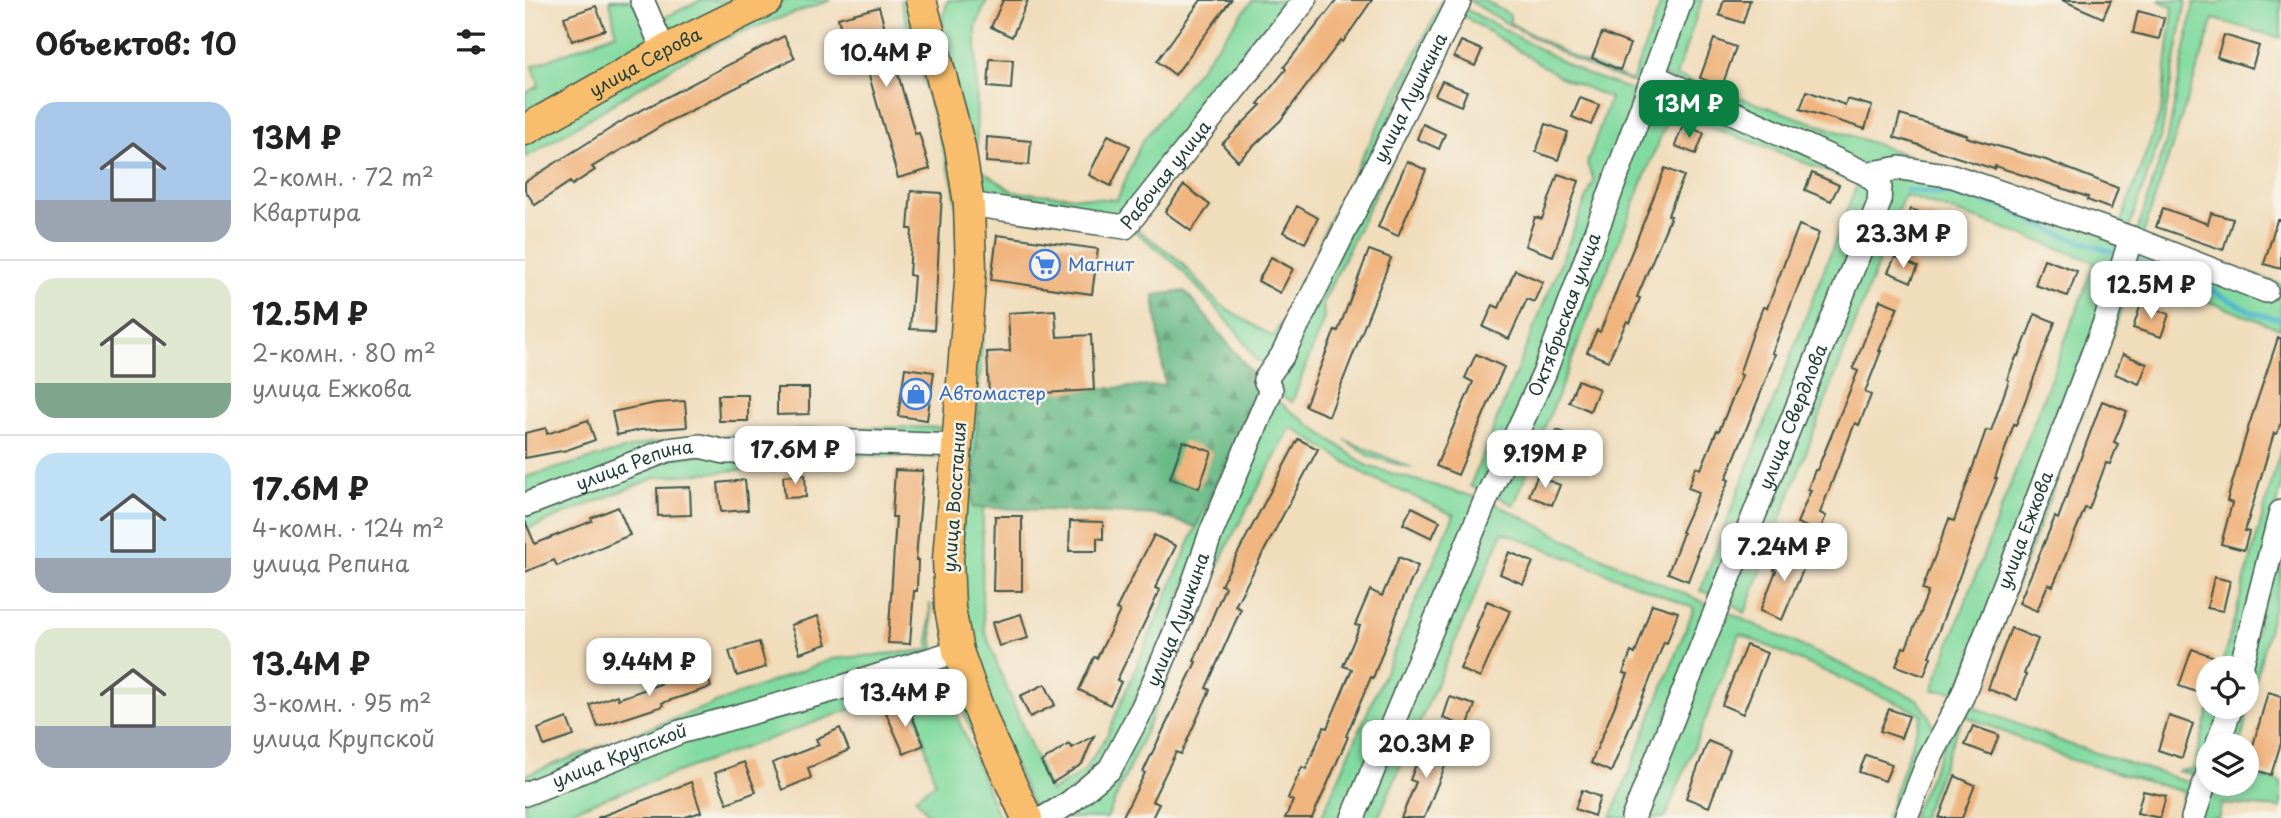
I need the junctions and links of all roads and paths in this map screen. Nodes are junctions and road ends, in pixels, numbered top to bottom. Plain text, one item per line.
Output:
1 (642, 0) edge
2 (768, 0) edge
3 (1305, 0) edge
4 (1681, 0) edge
5 (926, 1) edge
6 (1459, 1) edge
7 (664, 51) junction
8 (1653, 76) junction
9 (525, 130) edge
10 (1867, 174) junction
11 (969, 204) junction
12 (2131, 238) junction
13 (2266, 291) dead end
14 (958, 446) junction
15 (525, 505) edge
16 (2281, 512) edge
17 (958, 651) junction
18 (2244, 656) edge
19 (525, 794) edge
20 (2200, 796) edge
21 (1027, 818) edge
22 (1044, 818) edge
23 (1353, 818) edge
24 (1633, 818) edge
25 (1906, 818) edge
26 (2193, 818) edge

1 - 7 street
2 - 7 main road, улица Серова
3 - 11 street, Рабочая улица
4 - 8 street, Октябрьская улица
5 - 11 main road, улица Восстания
6 - 22 street, улица Лушкина
7 - 9 main road, улица Серова
8 - 10 street
8 - 23 street, Октябрьская улица
10 - 12 street
10 - 24 street, улица Свердлова
11 - 14 main road, улица Восстания
12 - 13 street
12 - 25 street, улица Ежкова
14 - 15 street, улица Репина
14 - 17 main road, улица Восстания
16 - 18 street
17 - 19 street, улица Крупской
17 - 21 main road, улица Восстания
20 - 26 street

